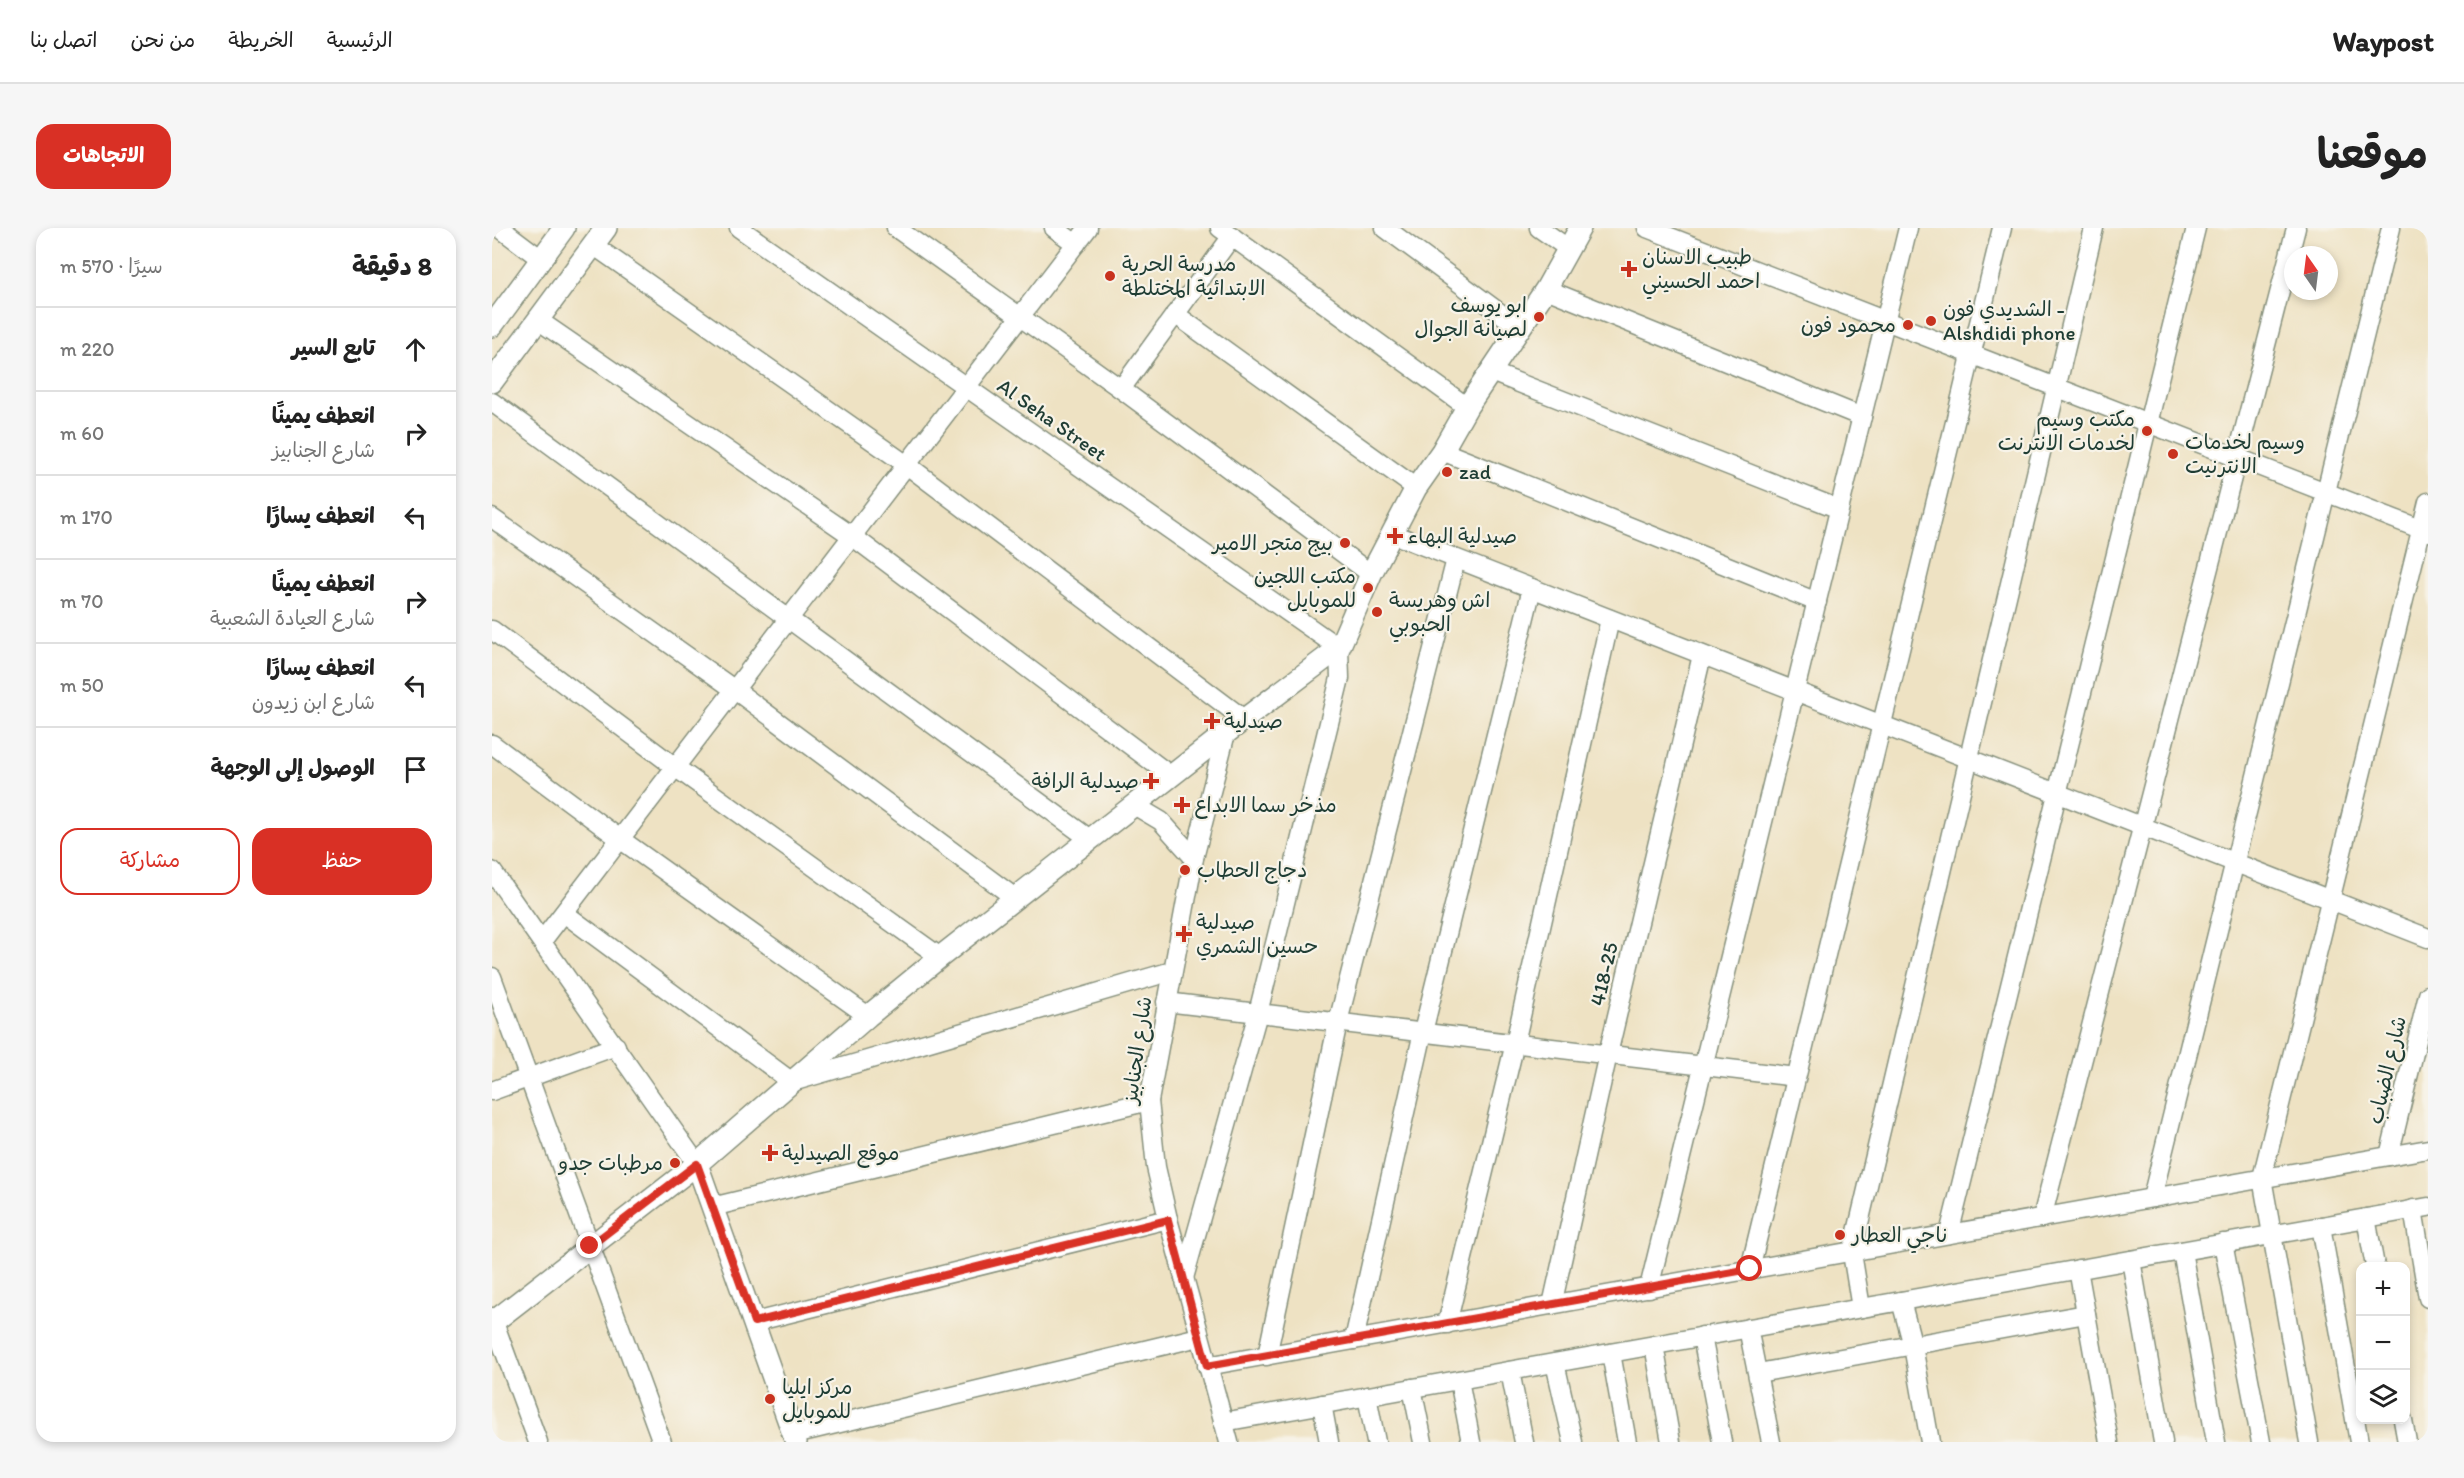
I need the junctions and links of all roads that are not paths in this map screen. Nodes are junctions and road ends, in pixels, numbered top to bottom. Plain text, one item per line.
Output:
1 (500, 228) edge
2 (564, 228) edge
3 (739, 228) edge
4 (896, 228) edge
5 (1054, 228) edge
6 (1088, 228) edge
7 (1385, 228) edge
8 (1539, 228) edge
9 (1580, 228) edge
10 (1647, 228) edge
11 (1908, 228) edge
12 (2002, 228) edge
13 (2094, 228) edge
14 (2196, 228) edge
15 (2296, 228) edge
16 (2391, 228) edge
17 (1226, 232) edge
18 (600, 236) edge
19 (1076, 244) junction
20 (1569, 249) junction
21 (541, 260) junction
22 (1546, 289) junction
23 (1174, 314) junction
24 (1020, 317) junction
25 (538, 320) junction
26 (1886, 321) junction
27 (492, 326) edge
28 (1519, 327) junction
29 (492, 332) edge
30 (517, 348) junction
31 (1972, 354) junction
32 (1491, 372) junction
33 (492, 382) edge
34 (966, 388) junction
35 (2056, 388) junction
36 (1121, 389) junction
37 (492, 402) edge
38 (1467, 407) junction
39 (1862, 417) junction
40 (2149, 423) junction
41 (1442, 451) junction
42 (2237, 457) junction
43 (907, 465) junction
44 (1416, 488) junction
45 (2325, 492) junction
46 (2428, 502) edge
47 (1839, 509) junction
48 (492, 518) edge
49 (2425, 530) edge
50 (1393, 534) junction
51 (852, 536) junction
52 (1456, 559) junction
53 (1371, 574) junction
54 (1532, 588) junction
55 (1817, 602) junction
56 (789, 619) junction
57 (1610, 619) junction
58 (492, 630) edge
59 (1339, 648) junction
60 (1702, 655) junction
61 (735, 690) junction
62 (1795, 690) junction
63 (1245, 720) junction
64 (1882, 724) junction
65 (1226, 733) junction
66 (492, 744) edge
67 (1969, 759) junction
68 (675, 767) junction
69 (1171, 776) junction
70 (2057, 795) junction
71 (1134, 805) junction
72 (2142, 827) junction
73 (620, 839) junction
74 (1091, 840) junction
75 (1194, 858) junction
76 (2235, 862) junction
77 (492, 871) edge
78 (1015, 898) junction
79 (2331, 899) junction
80 (564, 913) junction
81 (2428, 938) edge
82 (542, 941) junction
83 (940, 957) junction
84 (1172, 971) junction
85 (492, 977) edge
86 (2428, 995) edge
87 (1166, 1002) junction
88 (1258, 1013) junction
89 (868, 1016) junction
90 (1338, 1022) junction
91 (1423, 1032) junction
92 (1515, 1043) junction
93 (616, 1046) junction
94 (1608, 1054) junction
95 (1703, 1066) junction
96 (1797, 1077) junction
97 (530, 1078) junction
98 (792, 1082) junction
99 (492, 1091) edge
100 (1149, 1101) junction
101 (2428, 1149) edge
102 (2390, 1156) junction
103 (697, 1164) junction
104 (2262, 1179) junction
105 (2152, 1198) junction
106 (712, 1207) junction
107 (2421, 1208) edge
108 (2042, 1218) junction
109 (2366, 1218) junction
110 (1168, 1220) junction
111 (2321, 1226) junction
112 (1949, 1234) junction
113 (2272, 1235) junction
114 (2223, 1243) junction
115 (590, 1246) junction
116 (2182, 1251) junction
117 (1852, 1253) junction
118 (2131, 1260) junction
119 (2374, 1262) edge
120 (1750, 1269) junction
121 (2078, 1269) junction
122 (1184, 1278) junction
123 (1649, 1288) junction
124 (2428, 1298) edge
125 (1901, 1301) junction
126 (1552, 1305) junction
127 (1861, 1308) junction
128 (2086, 1314) junction
129 (492, 1321) edge
130 (754, 1322) junction
131 (1447, 1324) junction
132 (1748, 1328) junction
133 (1199, 1336) junction
134 (1702, 1336) junction
135 (1354, 1340) junction
136 (1654, 1345) junction
137 (1913, 1346) junction
138 (1611, 1353) junction
139 (1267, 1356) junction
140 (1555, 1363) junction
141 (1207, 1366) junction
142 (1510, 1371) junction
143 (1758, 1373) junction
144 (1459, 1380) junction
145 (1412, 1388) junction
146 (1367, 1396) junction
147 (1322, 1404) junction
148 (1223, 1422) junction
149 (2404, 1424) edge
150 (795, 1438) edge
151 (538, 1442) edge
152 (662, 1442) edge
153 (1228, 1442) edge
154 (1329, 1442) edge
155 (1376, 1442) edge
156 (1423, 1442) edge
157 (1471, 1442) edge
158 (1524, 1442) edge
159 (1573, 1442) edge
160 (1627, 1442) edge
161 (1671, 1442) edge
162 (1722, 1442) edge
163 (1771, 1442) edge
164 (1930, 1442) edge
165 (2109, 1442) edge
166 (2163, 1442) edge
167 (2216, 1442) edge
168 (2261, 1442) edge
169 (2308, 1442) edge
170 (2359, 1442) edge
171 (2407, 1442) edge

1 - 21 street
2 - 21 street
3 - 34 street, Al Seha Street
4 - 24 street
5 - 19 street
6 - 19 street
7 - 28 street
8 - 20 street
9 - 20 street
10 - 26 street
11 - 26 street
12 - 31 street
13 - 35 street
14 - 40 street
15 - 42 street
16 - 45 street
17 - 23 street
17 - 38 street
18 - 25 street
18 - 43 street
19 - 24 street
20 - 22 street
21 - 27 street
22 - 28 street
22 - 39 street
23 - 36 street
23 - 44 street
24 - 34 street
24 - 36 street
25 - 30 street
25 - 51 street
26 - 31 street
26 - 39 street
28 - 32 street
29 - 30 street
30 - 33 street
31 - 35 street
31 - 64 street
32 - 38 street
32 - 47 street
34 - 43 street
34 - 59 street, Al Seha Street
35 - 40 street
35 - 67 street
36 - 53 street
37 - 56 street
38 - 41 street
39 - 47 street
40 - 42 street
40 - 70 street
41 - 44 street
41 - 55 street
42 - 45 street
42 - 72 street
43 - 51 street
43 - 63 street
44 - 50 street
45 - 49 street
45 - 76 street
46 - 49 street
47 - 55 street
48 - 61 street
49 - 79 street
50 - 52 street
50 - 53 street
51 - 56 street
51 - 69 street
52 - 54 street
52 - 90 street
53 - 59 street
54 - 57 street
54 - 91 street
55 - 62 street
56 - 61 street
56 - 74 street
57 - 60 street
57 - 92 street
58 - 68 street
59 - 63 street
59 - 88 street
60 - 62 street
60 - 94 street, 418-25
61 - 68 street
61 - 78 street
62 - 64 street
62 - 95 street
63 - 65 street
64 - 67 street
64 - 96 street
65 - 69 street
65 - 75 street, شارع الجنابيز
66 - 73 street
67 - 70 street
67 - 117 street
68 - 73 street
68 - 83 street
69 - 71 street
70 - 72 street
70 - 112 street
71 - 74 street
71 - 75 street
72 - 76 street
72 - 108 street
73 - 80 street
73 - 89 street
74 - 78 street
75 - 84 street, شارع الجنابيز
76 - 79 street
76 - 105 street
77 - 82 street
78 - 83 street
79 - 81 street
79 - 104 street
80 - 82 street
80 - 98 street
82 - 93 street
83 - 89 street
84 - 87 street, شارع الجنابيز
84 - 98 street
85 - 97 street
86 - 102 street, شارع الضباب
87 - 88 street
87 - 100 street, شارع الجنابيز
88 - 90 street
88 - 122 street
89 - 98 street
90 - 91 street
90 - 139 street
91 - 92 street
91 - 135 street
92 - 94 street
92 - 131 street
93 - 97 street
93 - 103 street
94 - 95 street
94 - 126 street, 418-25
95 - 96 street
95 - 123 street
96 - 120 street
97 - 99 street
97 - 115 street
98 - 103 street
100 - 106 street
100 - 110 street, شارع الجنابيز
101 - 102 street
102 - 104 street
103 - 106 street
103 - 115 street
104 - 105 street
104 - 113 street
105 - 108 street
106 - 130 street
107 - 109 street
107 - 124 street
108 - 112 street
109 - 111 street
109 - 119 street
110 - 122 street, شارع الجنابيز
110 - 130 street
111 - 113 street
111 - 170 street
112 - 117 street
113 - 114 street
113 - 169 street
114 - 116 street
114 - 168 street
115 - 129 street
115 - 152 street
116 - 118 street
116 - 167 street
117 - 120 street
117 - 127 street
118 - 121 street
118 - 166 street
120 - 123 street
121 - 125 street
121 - 128 street
122 - 133 street, شارع الجنابيز
123 - 126 street
125 - 127 street
125 - 137 street
126 - 131 street
127 - 132 street
128 - 137 street
128 - 165 street
129 - 151 street
130 - 150 street
131 - 135 street
132 - 134 street
132 - 143 street
133 - 141 street, شارع الجنابيز
133 - 150 street
134 - 136 street
134 - 162 street
135 - 139 street
136 - 138 street
136 - 161 street
137 - 143 street
137 - 164 street
138 - 140 street
138 - 160 street
139 - 141 street
140 - 142 street
140 - 159 street
141 - 148 street, شارع الجنابيز
142 - 144 street
142 - 158 street
143 - 163 street
144 - 145 street
144 - 157 street
145 - 146 street
145 - 156 street
146 - 147 street
146 - 155 street
147 - 148 street
147 - 154 street
148 - 153 street, شارع الجنابيز
149 - 171 street

